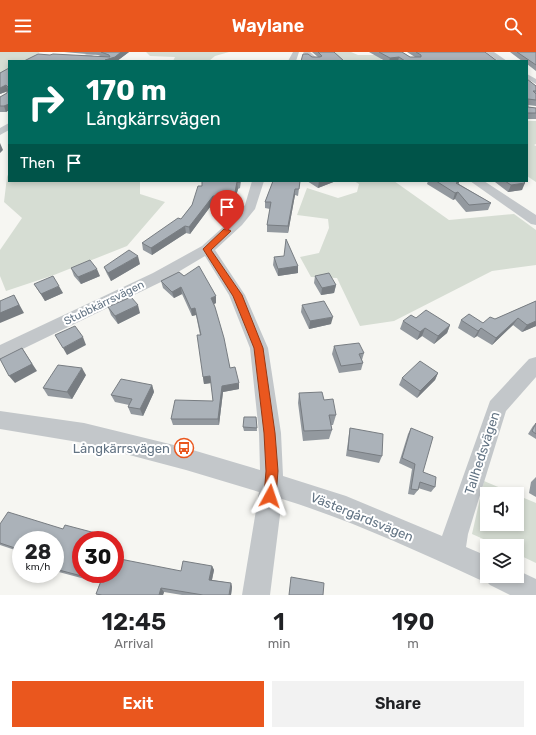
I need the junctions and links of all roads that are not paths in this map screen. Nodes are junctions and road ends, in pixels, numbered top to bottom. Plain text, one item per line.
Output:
1 (97, 52) edge
2 (306, 52) edge
3 (489, 52) edge
4 (84, 57) junction
5 (72, 59) edge
6 (100, 60) edge
7 (315, 60) edge
8 (501, 60) edge
9 (258, 182) edge
10 (478, 182) edge
11 (536, 221) edge
12 (207, 249) junction
13 (0, 353) edge
14 (536, 364) edge
15 (0, 420) edge
16 (272, 484) junction
17 (452, 554) junction
18 (480, 567) edge
19 (514, 583) edge
20 (536, 593) edge
21 (256, 595) edge

1 - 4 street
2 - 7 street
3 - 8 street
4 - 5 street
4 - 6 street
9 - 12 street
10 - 11 street
12 - 13 street, Stubbkärrsvägen
12 - 16 street
14 - 17 street, Tallhedsvägen
15 - 16 street, Västergårdsvägen
16 - 17 street, Västergårdsvägen
16 - 21 street
17 - 18 street, Västergårdsvägen
19 - 20 street

